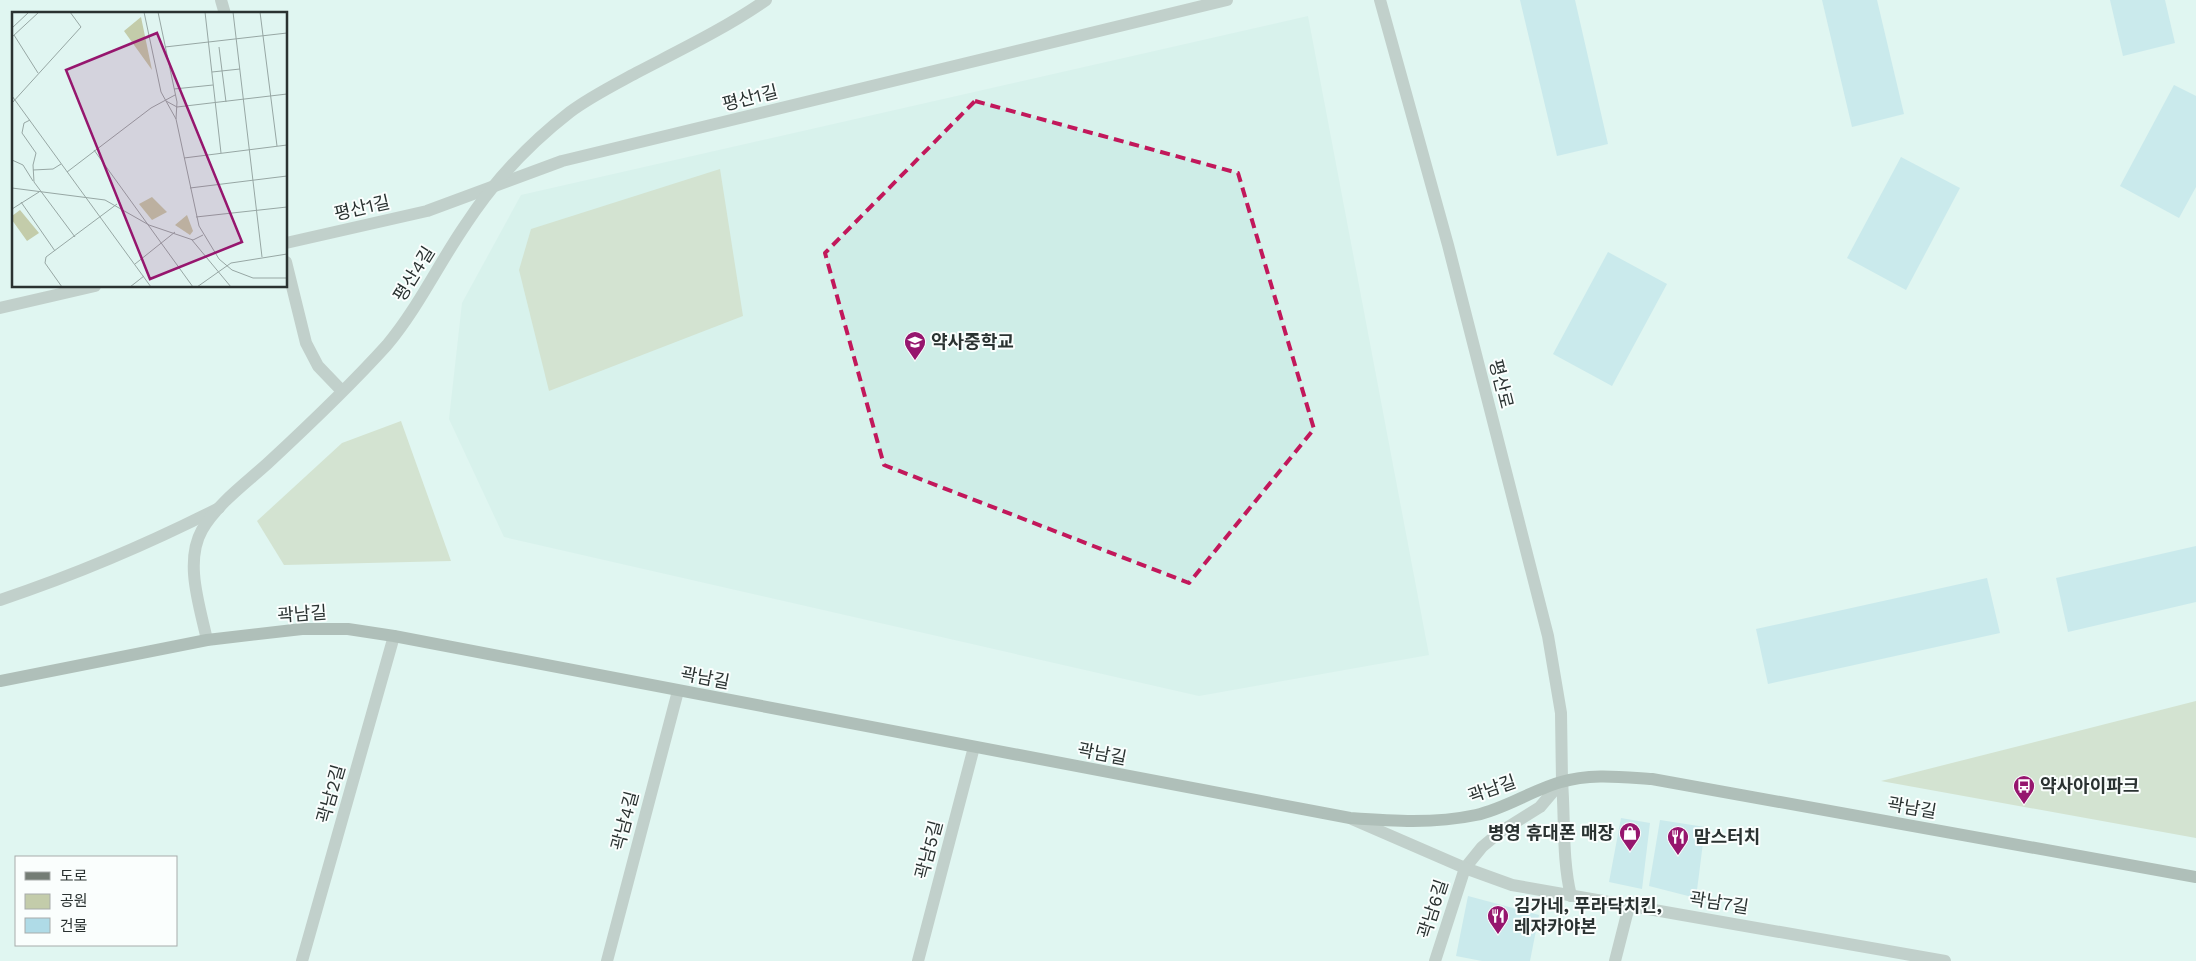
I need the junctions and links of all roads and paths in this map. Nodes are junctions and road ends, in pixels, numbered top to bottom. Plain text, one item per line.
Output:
1 (766, 0) edge
2 (1227, 0) edge
3 (1380, 0) edge
4 (493, 186) junction
5 (288, 243) edge
6 (288, 270) edge
7 (87, 288) edge
8 (0, 308) edge
9 (342, 391) junction
10 (219, 508) junction
11 (0, 600) edge
12 (394, 636) junction
13 (207, 640) junction
14 (0, 681) edge
15 (678, 691) junction
16 (974, 747) junction
17 (1562, 781) junction
18 (1350, 818) junction
19 (1465, 868) junction
20 (2196, 877) edge
21 (1571, 896) junction
22 (1629, 906) junction
23 (302, 961) edge
24 (607, 961) edge
25 (918, 961) edge
26 (1434, 961) edge
27 (1615, 961) edge
28 (1945, 961) edge

1 - 4 street, 평산4길
2 - 4 street, 평산1길
3 - 17 street, 평산로
4 - 5 street, 평산1길
4 - 9 street, 평산4길
6 - 9 street
7 - 8 street
9 - 10 street, 평산4길
10 - 11 street
10 - 13 street, 평산4길
12 - 13 main road, 곽남길
12 - 15 main road, 곽남길
12 - 23 street, 곽남2길
13 - 14 main road, 곽남길
15 - 16 main road, 곽남길
15 - 24 street, 곽남4길
16 - 18 main road, 곽남길
16 - 25 street, 곽남5길
17 - 18 main road, 곽남길
17 - 19 street
17 - 20 main road, 곽남길
17 - 21 street, 평산로
18 - 19 street, 곽남7길
19 - 21 street, 곽남7길
19 - 26 street, 곽남6길
21 - 22 street, 곽남7길
22 - 27 street
22 - 28 street, 곽남7길

